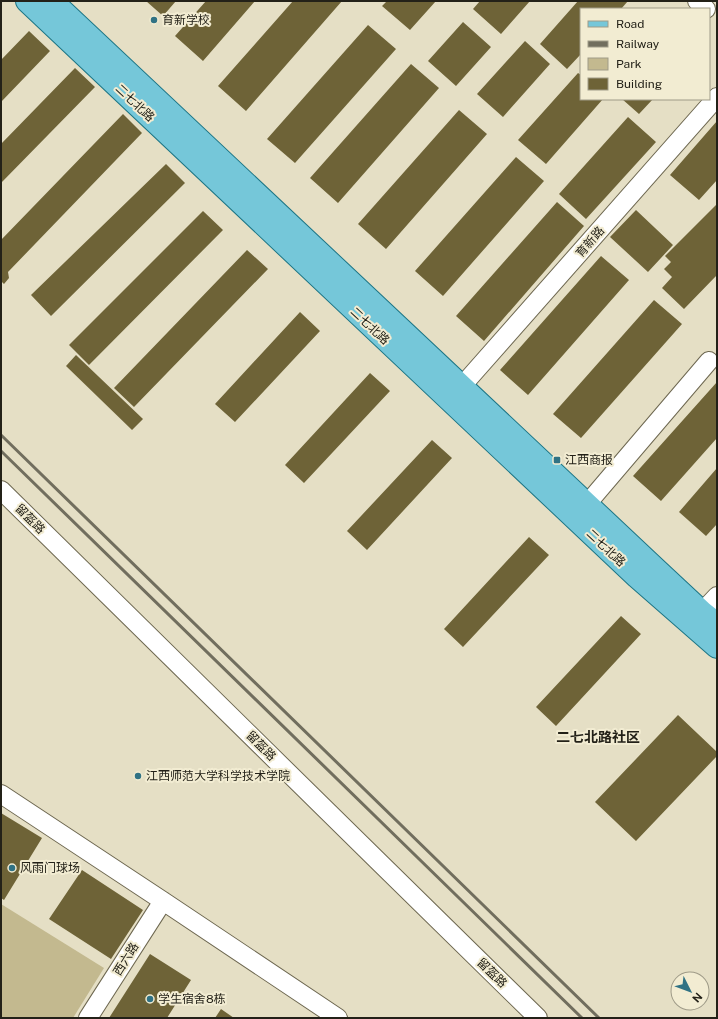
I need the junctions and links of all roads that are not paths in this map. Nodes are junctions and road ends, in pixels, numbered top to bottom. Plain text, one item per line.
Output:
1 (27, 1) edge
2 (52, 1) edge
3 (697, 1) edge
4 (705, 8) edge
5 (717, 97) edge
6 (709, 361) dead end
7 (462, 386) junction
8 (1, 490) edge
9 (587, 504) junction
10 (717, 596) edge
11 (710, 618) edge
12 (717, 647) edge
13 (1, 794) edge
14 (163, 901) junction
15 (328, 1015) edge
16 (88, 1018) edge
17 (538, 1018) edge

1 - 12 main road, 二七北路
2 - 7 main road, 二七北路
3 - 4 street
5 - 7 street, 育新路
6 - 9 street
7 - 9 main road, 二七北路
8 - 17 street, 留盔路
9 - 11 main road, 二七北路
10 - 11 street
13 - 14 street
14 - 15 street
14 - 16 street, 西六路

